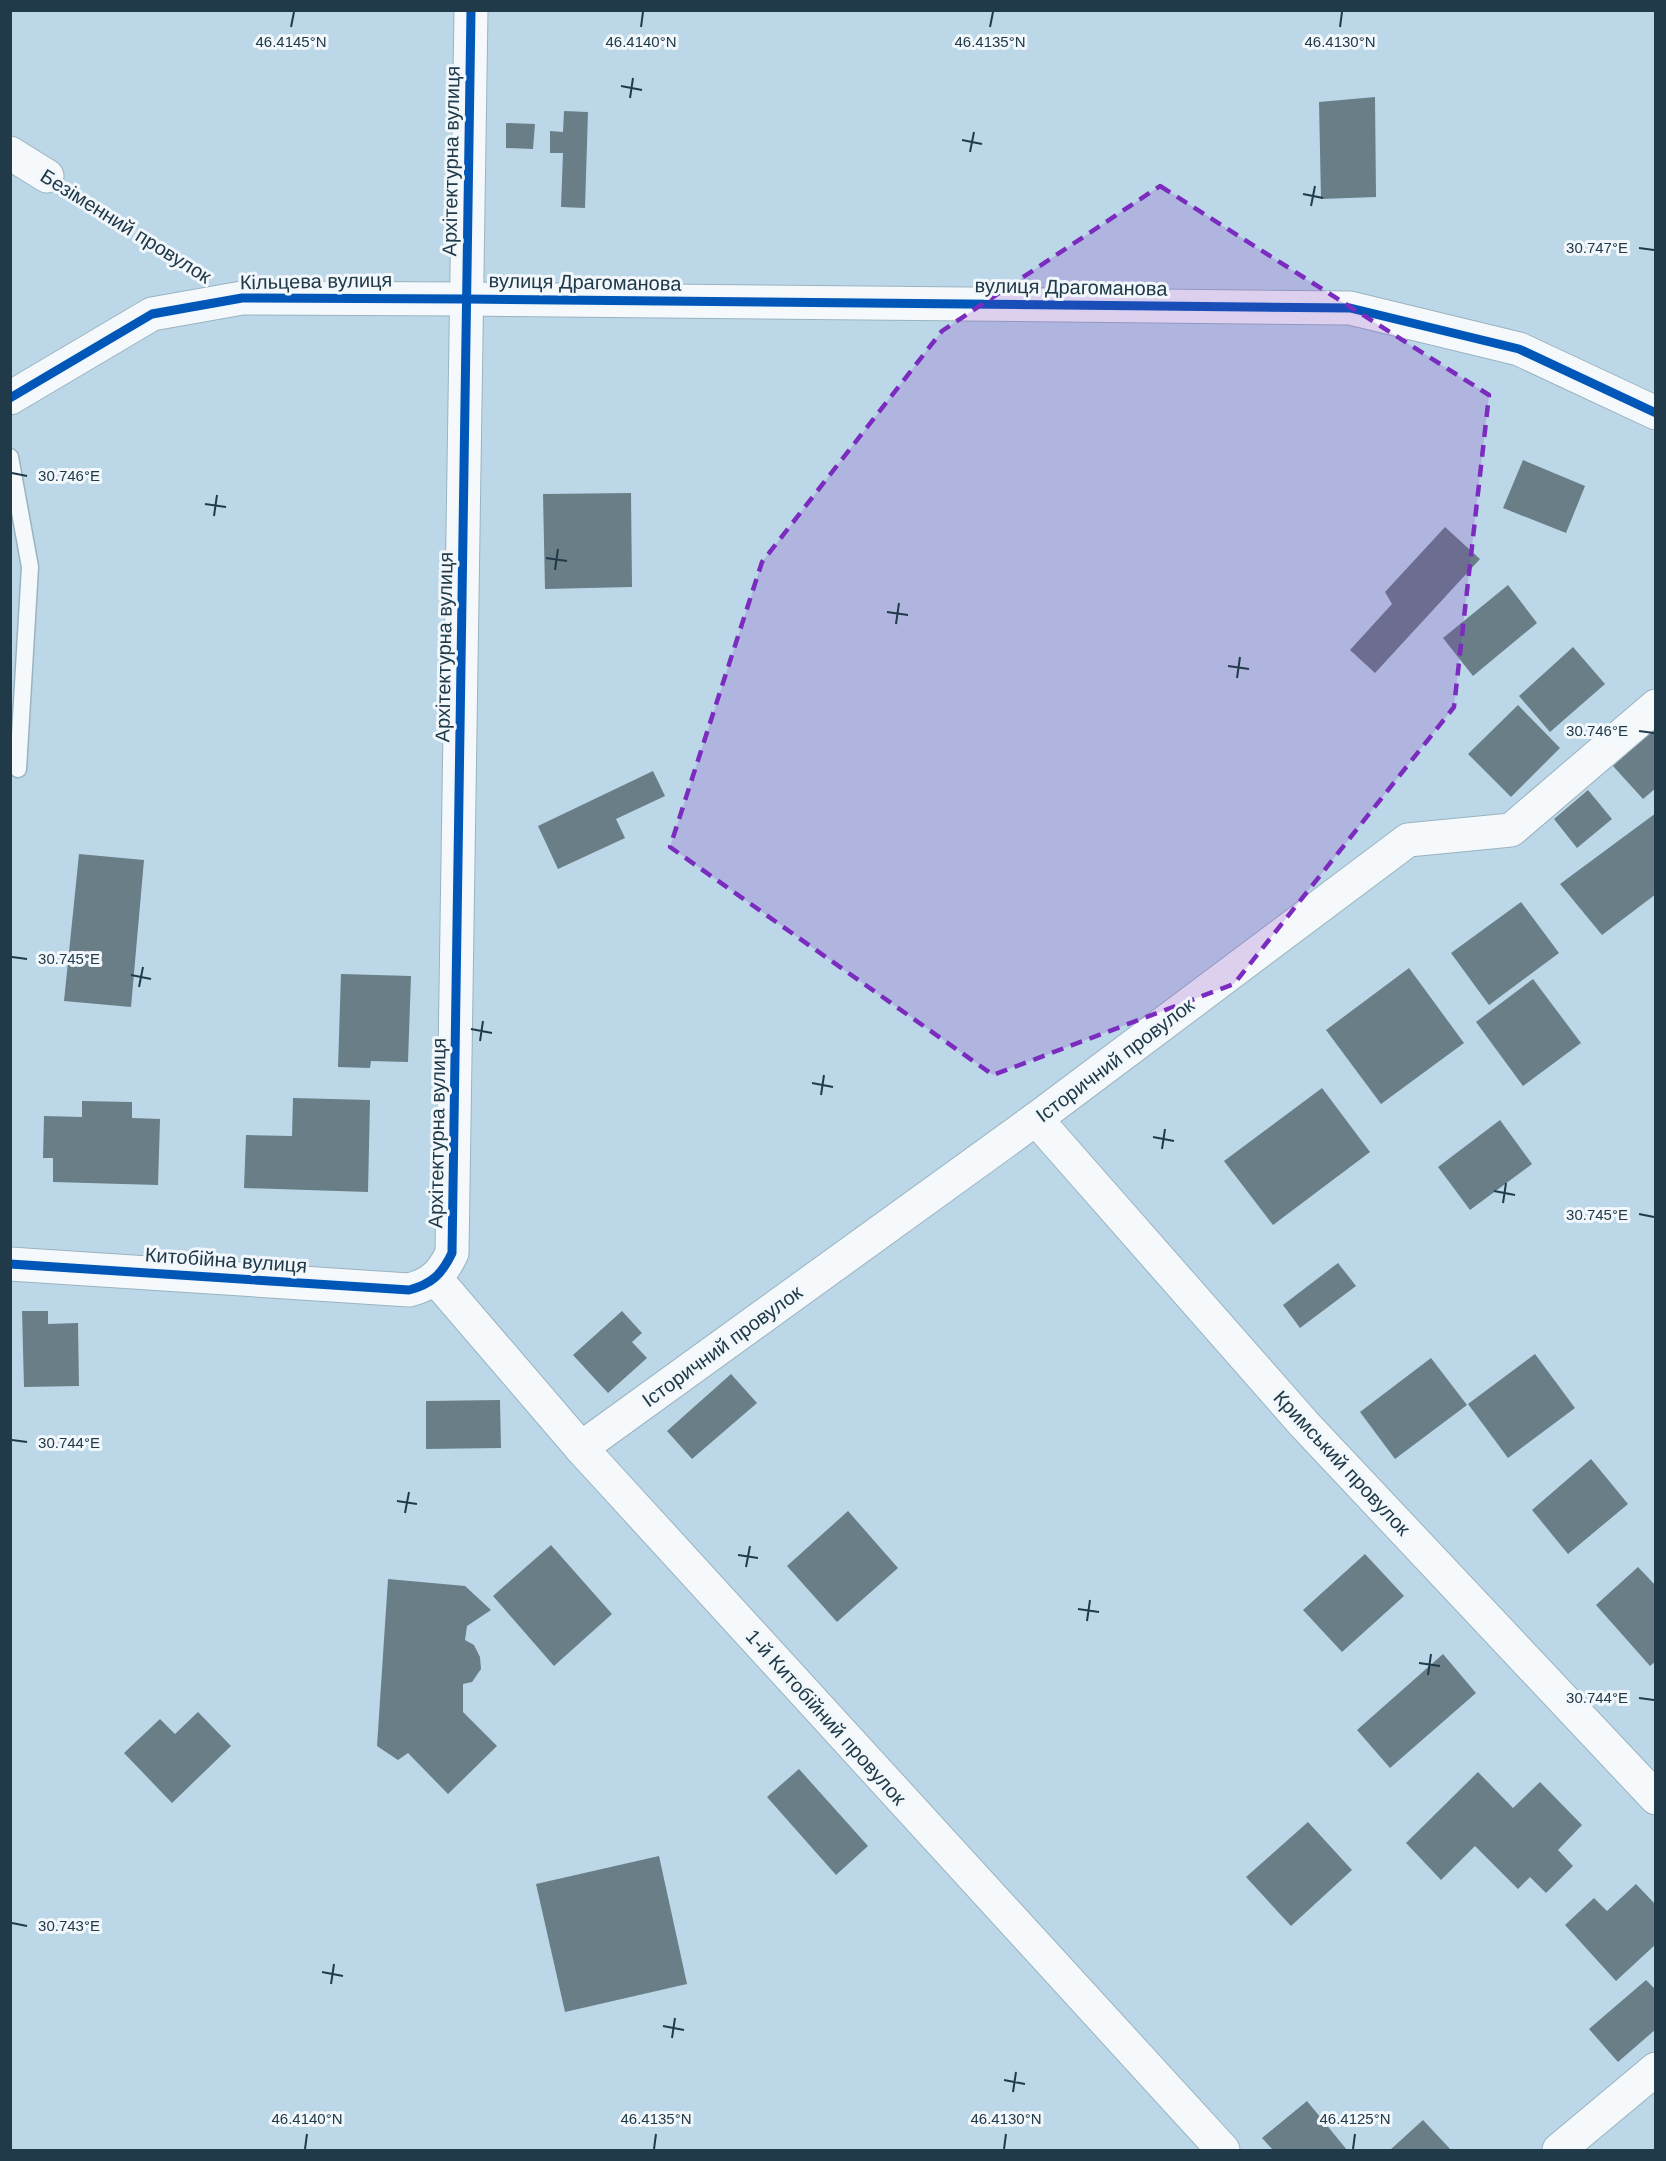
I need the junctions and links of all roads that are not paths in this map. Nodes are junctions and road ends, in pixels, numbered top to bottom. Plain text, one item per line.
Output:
1 (471, 10) edge
2 (10, 153) edge
3 (47, 176) road end
4 (466, 299) junction
5 (10, 398) edge
6 (1656, 413) edge
7 (10, 457) edge
8 (1656, 706) edge
9 (18, 769) dead end
10 (1036, 1119) junction
11 (10, 1264) edge
12 (436, 1279) junction
13 (581, 1448) junction
14 (1656, 1798) edge
15 (1656, 2069) edge
16 (1223, 2151) edge
17 (1559, 2151) edge

1 - 4 street, Архітектурна вулиця
2 - 3 street, Безіменний провулок
4 - 5 street, Кільцева вулиця
4 - 6 street, вулиця Драгоманова
4 - 12 street, Архітектурна вулиця
7 - 9 lane
8 - 10 street, Історичний провулок
10 - 13 street, Історичний провулок
10 - 14 street, Кримський провулок
11 - 12 street, Китобійна вулиця
12 - 13 street, 1-й Китобійний провулок
13 - 16 street, 1-й Китобійний провулок
15 - 17 street

